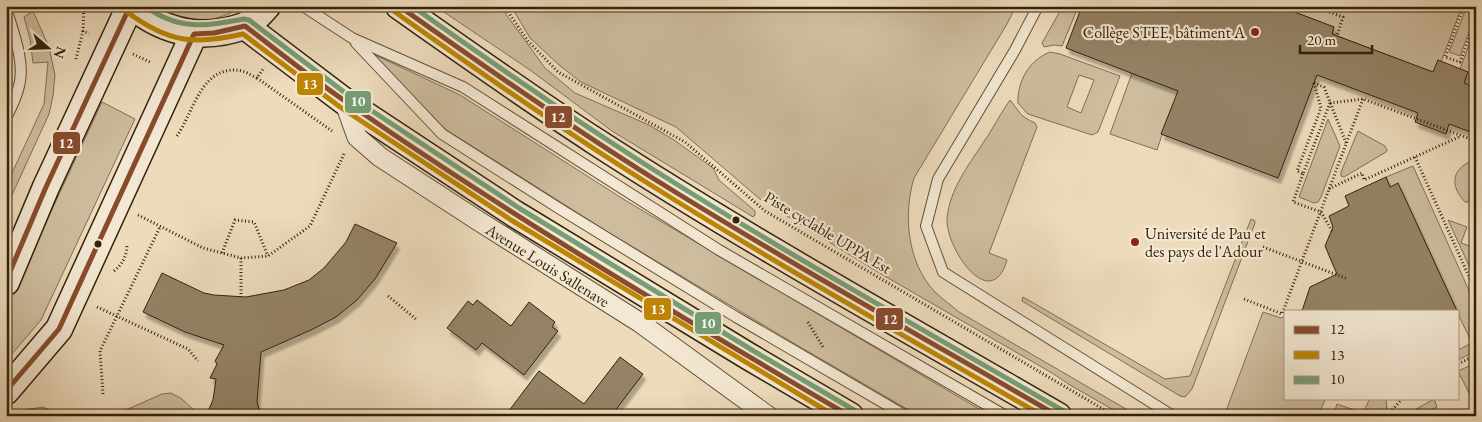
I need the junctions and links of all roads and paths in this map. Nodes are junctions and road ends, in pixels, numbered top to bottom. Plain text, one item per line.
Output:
1 (131, 6) edge
2 (267, 6) edge
3 (303, 6) edge
4 (399, 6) edge
5 (504, 6) edge
6 (1038, 6) edge
7 (1313, 6) edge
8 (1464, 6) edge
9 (6, 7) edge
10 (1476, 20) edge
11 (245, 26) junction
12 (82, 31) dead end
13 (194, 34) junction
14 (1337, 36) dead end
15 (352, 38) junction
16 (78, 48) dead end
17 (1453, 60) junction
18 (1451, 65) dead end
19 (257, 78) dead end
20 (1363, 99) junction
21 (344, 101) junction
22 (1330, 103) junction
23 (6, 118) edge
24 (336, 133) dead end
25 (1462, 136) junction
26 (1476, 141) edge
27 (1346, 143) junction
28 (347, 149) dead end
29 (1415, 157) junction
30 (1303, 174) junction
31 (1329, 189) junction
32 (1321, 212) junction
33 (135, 214) dead end
34 (160, 227) junction
35 (1332, 231) dead end
36 (1264, 247) dead end
37 (222, 253) junction
38 (268, 256) junction
39 (844, 257) junction
40 (241, 258) junction
41 (1302, 262) junction
42 (1348, 279) dead end
43 (6, 282) edge
44 (829, 283) junction
45 (1476, 292) edge
46 (388, 296) dead end
47 (241, 297) dead end
48 (1244, 299) dead end
49 (94, 306) dead end
50 (816, 306) junction
51 (117, 316) junction
52 (416, 320) dead end
53 (1476, 355) edge
54 (198, 362) dead end
55 (1460, 363) edge
56 (818, 364) junction
57 (6, 392) edge
58 (103, 394) dead end
59 (1401, 400) edge
60 (768, 416) edge
61 (850, 416) edge
62 (906, 416) edge
63 (1006, 416) edge
64 (1058, 416) edge
65 (1115, 416) edge
66 (1173, 416) edge
67 (1395, 416) edge

1 - 13 main road
1 - 43 main road
2 - 11 main road
3 - 15 lane
4 - 44 main road
5 - 39 path, Piste cyclable UPPA Est
6 - 66 lane
7 - 14 path
8 - 17 path
9 - 23 lane
10 - 17 path
11 - 13 main road
11 - 21 main road
12 - 16 path
13 - 57 main road
15 - 50 lane
15 - 56 lane
17 - 18 path
19 - 24 path
20 - 22 path
20 - 25 path
20 - 27 path
21 - 60 street, Avenue Louis Sallenave
21 - 61 main road
22 - 27 path
22 - 30 path
22 - 30 path
25 - 26 path
25 - 29 path
27 - 31 path
28 - 38 path
29 - 31 path
29 - 45 path
30 - 32 path
31 - 32 path
32 - 35 path
32 - 41 path
33 - 34 path
34 - 37 path
34 - 51 path
36 - 41 path
37 - 38 path
37 - 40 path
38 - 40 path
39 - 44 path
39 - 65 path, Piste cyclable UPPA Est
40 - 47 path
41 - 42 path
41 - 48 path
44 - 64 main road
46 - 52 path
49 - 51 path
50 - 56 path
50 - 63 lane
51 - 54 path
51 - 58 path
53 - 55 path
56 - 62 lane
59 - 67 path

